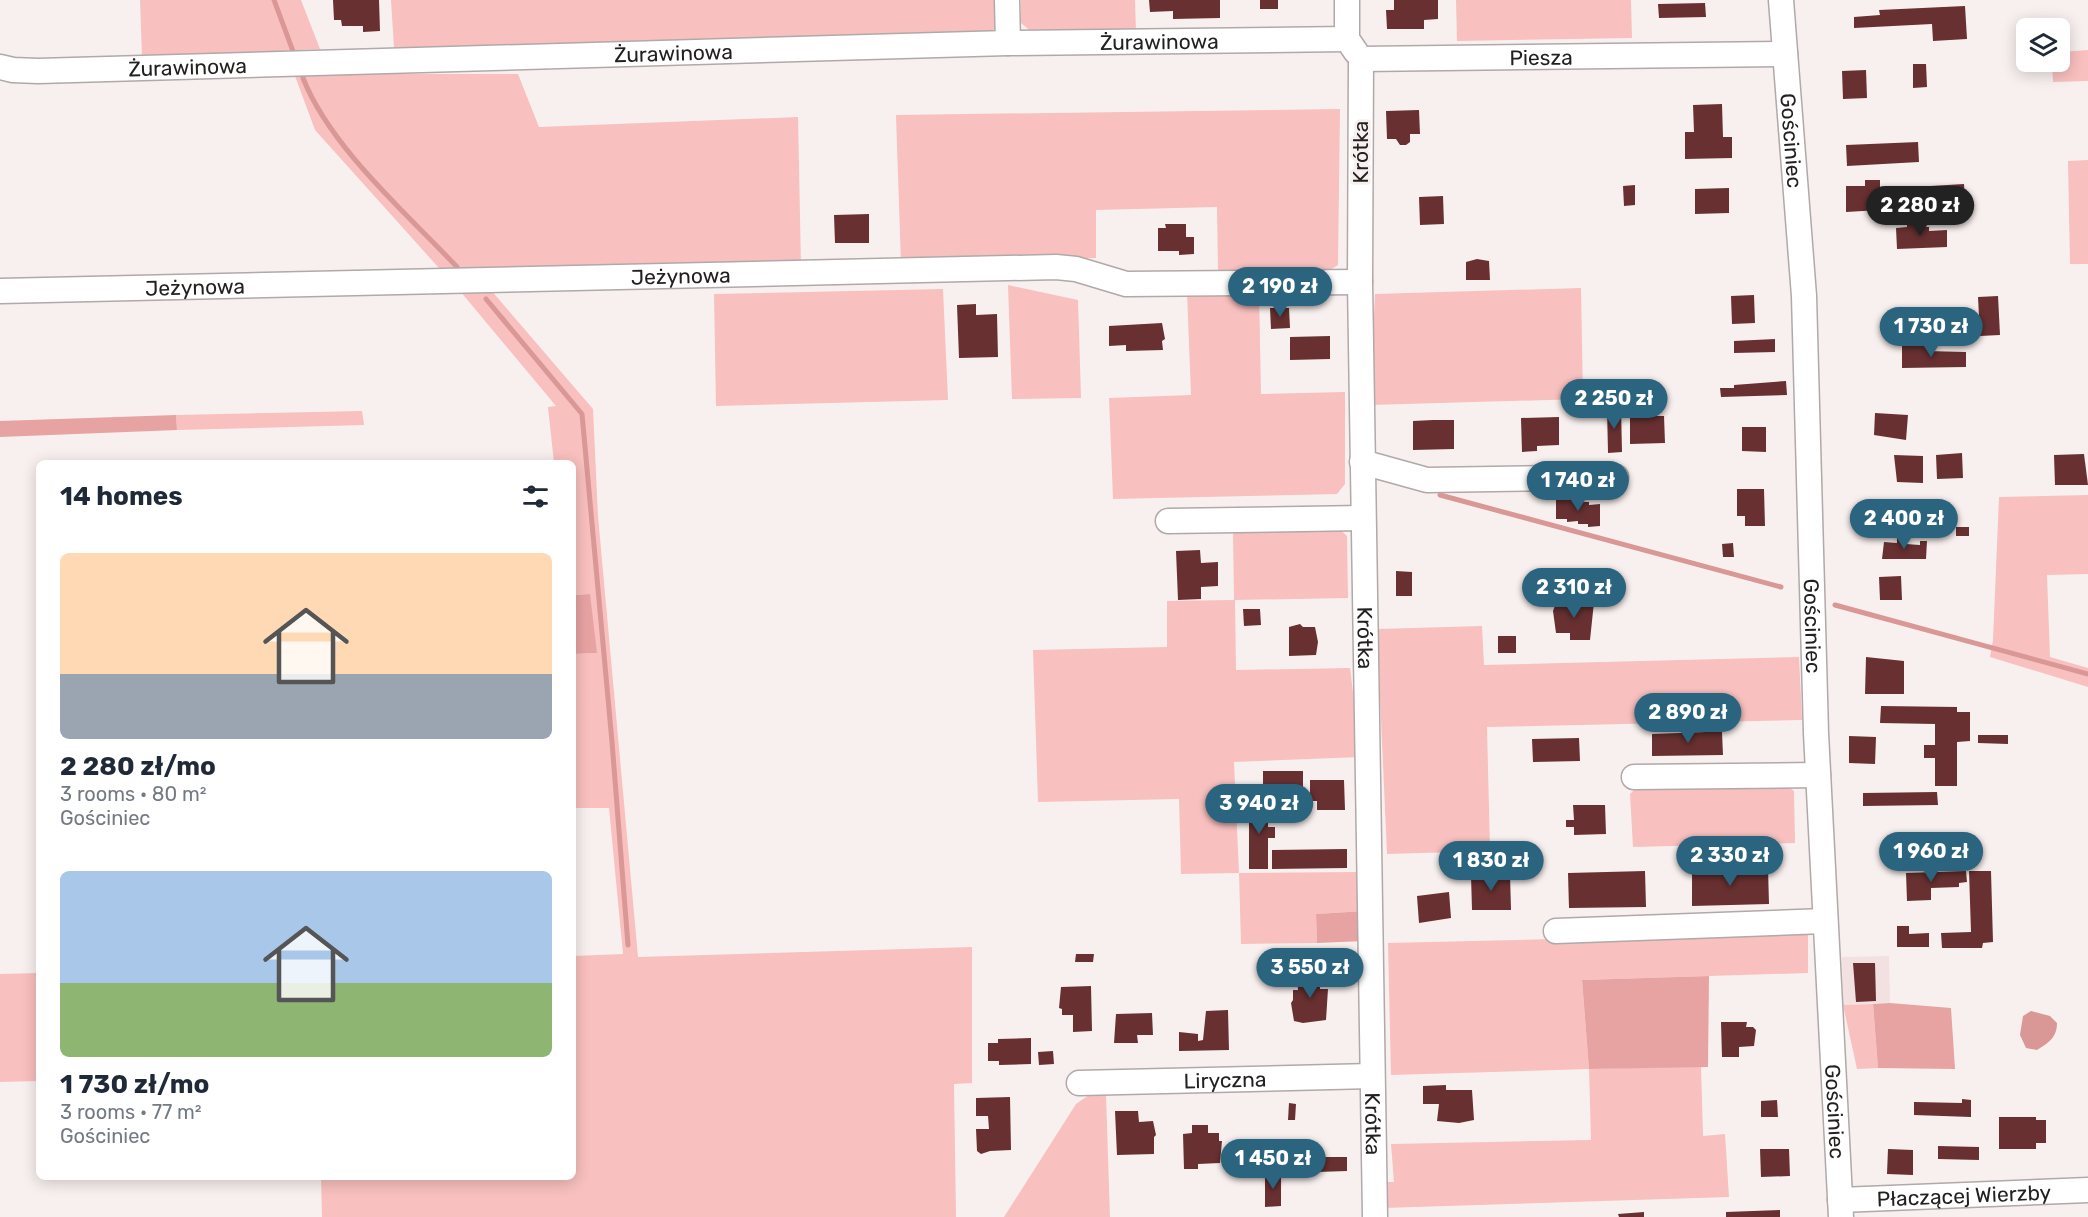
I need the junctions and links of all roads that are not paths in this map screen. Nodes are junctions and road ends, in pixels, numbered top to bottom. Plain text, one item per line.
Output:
1 (1007, 0) edge
2 (1347, 0) edge
3 (1781, 0) edge
4 (1008, 43) junction
5 (1354, 49) junction
6 (1785, 54) junction
7 (0, 67) edge
8 (1360, 282) junction
9 (0, 291) edge
10 (1362, 462) junction
11 (1616, 477) dead end
12 (1363, 518) junction
13 (1168, 520) dead end
14 (1818, 775) junction
15 (1634, 777) dead end
16 (1825, 921) junction
17 (1557, 931) dead end
18 (1372, 1076) junction
19 (1078, 1083) dead end
20 (2088, 1190) edge
21 (1841, 1208) edge
22 (1375, 1217) edge

1 - 4 street
2 - 5 street
3 - 6 street, Gościniec
4 - 5 street, Żurawinowa
4 - 7 street, Żurawinowa
5 - 6 street, Piesza
5 - 8 street, Krótka
6 - 14 street, Gościniec
8 - 9 street, Jeżynowa
8 - 10 street, Krótka
10 - 11 street
10 - 12 street, Krótka
12 - 13 street
12 - 18 street, Krótka
14 - 15 street
14 - 16 street, Gościniec
16 - 17 street
16 - 21 street, Gościniec
18 - 19 street, Liryczna
18 - 22 street, Krótka
20 - 21 street, Płaczącej Wierzby

